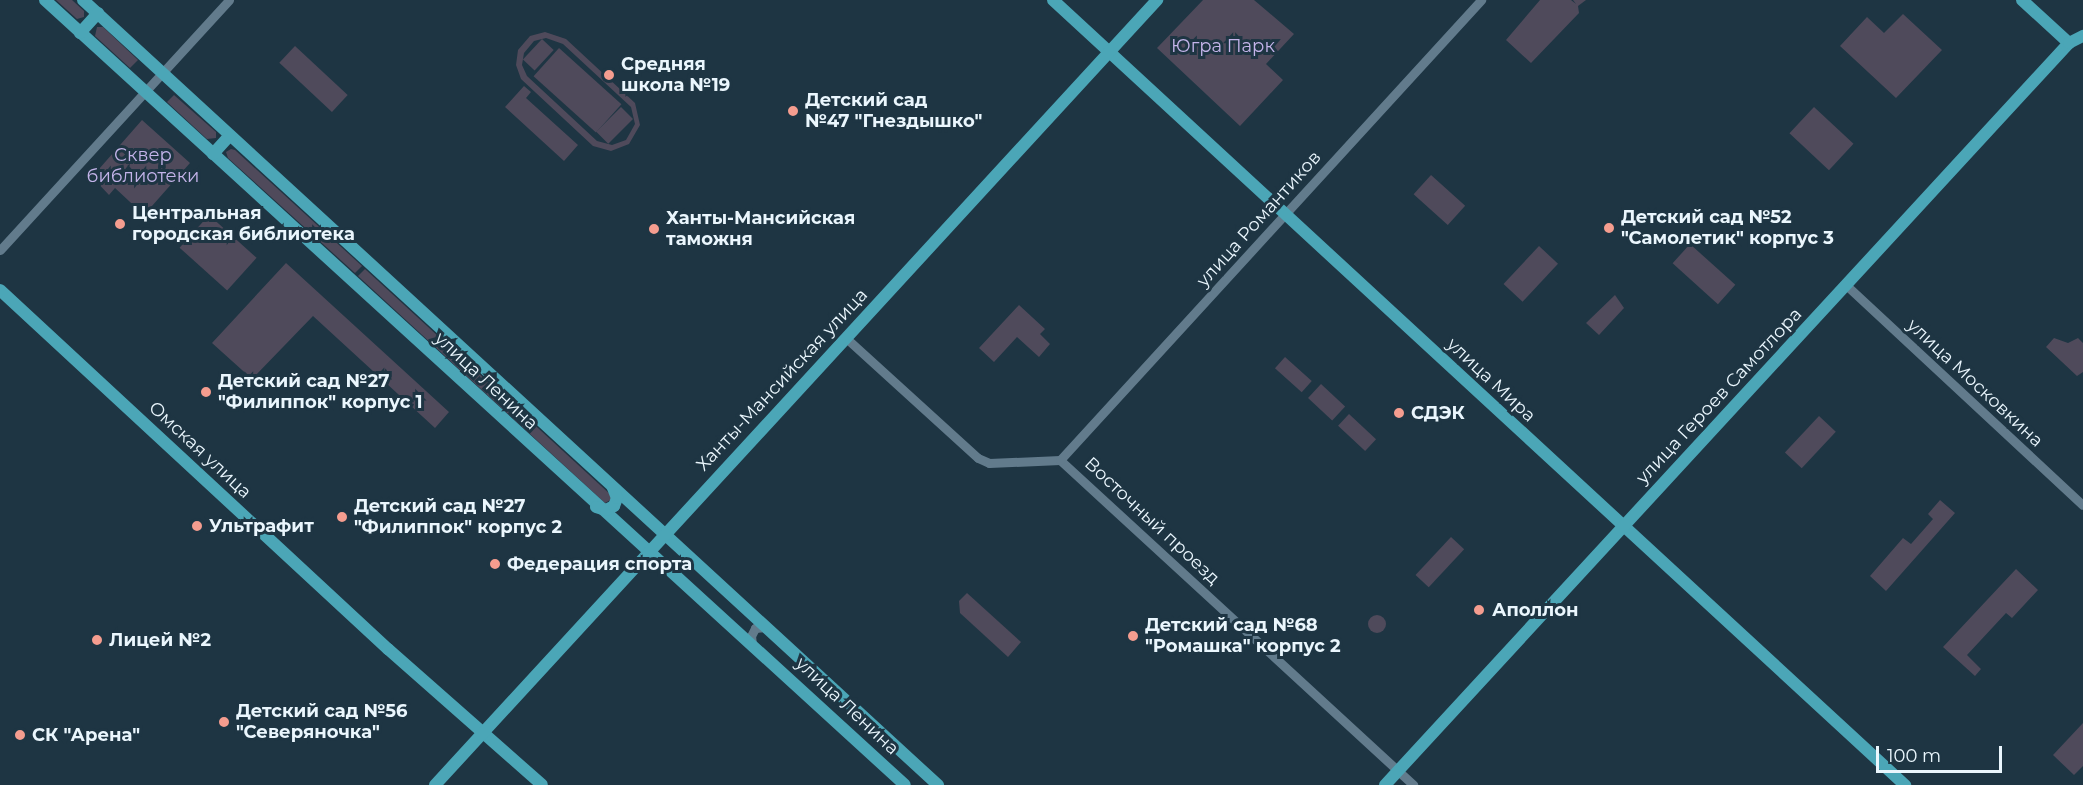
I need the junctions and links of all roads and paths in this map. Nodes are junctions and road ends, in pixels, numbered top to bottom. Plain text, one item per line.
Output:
1 (45, 0) edge
2 (83, 0) edge
3 (229, 0) edge
4 (1053, 0) edge
5 (1157, 0) edge
6 (1481, 0) edge
7 (2022, 0) edge
8 (98, 13) junction
9 (80, 33) junction
10 (2083, 36) edge
11 (2069, 43) junction
12 (1110, 52) junction
13 (163, 73) junction
14 (145, 93) junction
15 (230, 135) junction
16 (213, 154) junction
17 (1286, 215) junction
18 (0, 250) edge
19 (1846, 285) junction
20 (0, 290) edge
21 (846, 338) junction
22 (1060, 460) junction
23 (612, 487) junction
24 (2083, 505) edge
25 (597, 507) junction
26 (1624, 526) junction
27 (664, 534) junction
28 (649, 552) junction
29 (767, 627) junction
30 (752, 644) junction
31 (483, 734) junction
32 (1398, 771) junction
33 (435, 785) edge
34 (542, 785) edge
35 (905, 785) edge
36 (938, 785) edge
37 (1385, 785) edge
38 (1413, 785) edge
39 (1905, 785) edge

1 - 9 main road, улица Ленина
2 - 8 main road, улица Ленина
3 - 13 street
4 - 12 main road, улица Мира
5 - 12 main road, Ханты-Мансийская улица
6 - 17 street, улица Романтиков
7 - 11 main road
8 - 9 main road
8 - 13 main road, улица Ленина
9 - 14 main road, улица Ленина
10 - 11 main road, улица Героев Самотлора
11 - 19 main road, улица Героев Самотлора
12 - 17 main road, улица Мира
12 - 21 main road, Ханты-Мансийская улица
13 - 14 street
13 - 15 main road, улица Ленина
14 - 16 main road, улица Ленина
14 - 18 street
15 - 16 main road
15 - 23 main road, улица Ленина
16 - 25 main road, улица Ленина
17 - 22 street, улица Романтиков
17 - 26 main road, улица Мира
19 - 24 street, улица Московкина
19 - 26 main road, улица Героев Самотлора
20 - 31 main road, Омская улица
21 - 22 street, Восточный проезд
21 - 27 main road, Ханты-Мансийская улица
22 - 32 street, Восточный проезд
23 - 25 main road
23 - 27 main road, улица Ленина
25 - 28 main road, улица Ленина
26 - 32 main road, улица Героев Самотлора
26 - 39 main road, улица Мира
27 - 28 main road, Ханты-Мансийская улица
27 - 29 main road, улица Ленина
28 - 30 main road, улица Ленина
28 - 31 main road, Ханты-Мансийская улица
29 - 30 street
29 - 36 main road, улица Ленина
30 - 35 main road, улица Ленина
31 - 33 main road, Ханты-Мансийская улица
31 - 34 main road, Омская улица
32 - 37 main road, улица Героев Самотлора
32 - 38 street, Восточный проезд

